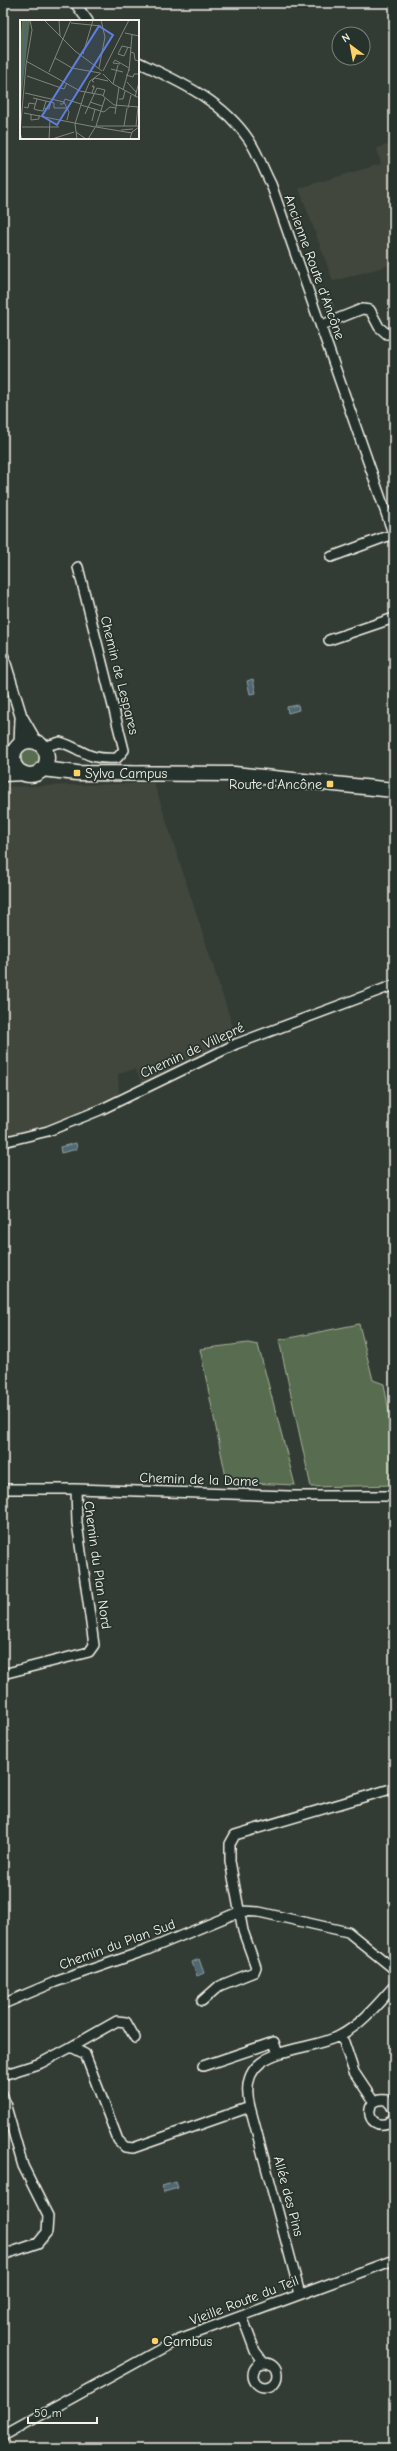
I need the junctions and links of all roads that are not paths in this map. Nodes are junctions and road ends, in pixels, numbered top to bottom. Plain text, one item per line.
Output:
1 (75, 3) edge
2 (87, 20) edge
3 (139, 63) edge
4 (322, 325) junction
5 (394, 331) edge
6 (394, 535) edge
7 (331, 557) dead end
8 (78, 567) dead end
9 (394, 618) edge
10 (329, 640) dead end
11 (3, 657) edge
12 (21, 716) junction
13 (42, 753) junction
14 (12, 754) edge
15 (23, 773) junction
16 (3, 774) edge
17 (394, 790) edge
18 (394, 985) edge
19 (3, 1142) edge
20 (3, 1489) edge
21 (76, 1489) junction
22 (394, 1496) edge
23 (3, 1674) edge
24 (394, 1788) edge
25 (241, 1911) junction
26 (394, 1969) edge
27 (394, 1986) edge
28 (202, 2001) dead end
29 (3, 2004) edge
30 (339, 2036) junction
31 (136, 2038) dead end
32 (71, 2047) junction
33 (278, 2054) junction
34 (203, 2066) dead end
35 (3, 2075) edge
36 (3, 2096) edge
37 (374, 2102) junction
38 (250, 2106) junction
39 (394, 2108) edge
40 (394, 2116) edge
41 (3, 2255) edge
42 (394, 2260) edge
43 (300, 2294) junction
44 (242, 2316) junction
45 (263, 2362) dead end
46 (3, 2436) edge

1 - 2 street
3 - 4 street, Ancienne Route d'Ancône
4 - 5 street
4 - 6 street, Ancienne Route d'Ancône
6 - 7 street
8 - 13 street, Chemin de Lespares
9 - 10 street
11 - 12 street
12 - 13 street
12 - 14 street
13 - 14 main road
13 - 15 main road
13 - 17 main road
14 - 15 main road
15 - 16 main road
18 - 19 street, Chemin de Villepré
20 - 21 street, Chemin de la Dame
21 - 22 street, Chemin de la Dame
21 - 23 street, Chemin du Plan Nord
24 - 25 street
25 - 26 street, Chemin du Plan Sud
25 - 28 street
25 - 29 street, Chemin du Plan Sud
27 - 30 street
30 - 33 street, Allée des Pins
30 - 37 street
31 - 32 street
32 - 35 street
32 - 38 street
33 - 34 street
33 - 38 street, Allée des Pins
36 - 41 street
37 - 39 street
37 - 40 street
38 - 43 street, Allée des Pins
42 - 43 street, Vieille Route du Teil
43 - 44 street, Vieille Route du Teil
44 - 45 street
44 - 46 street, Vieille Route du Teil

